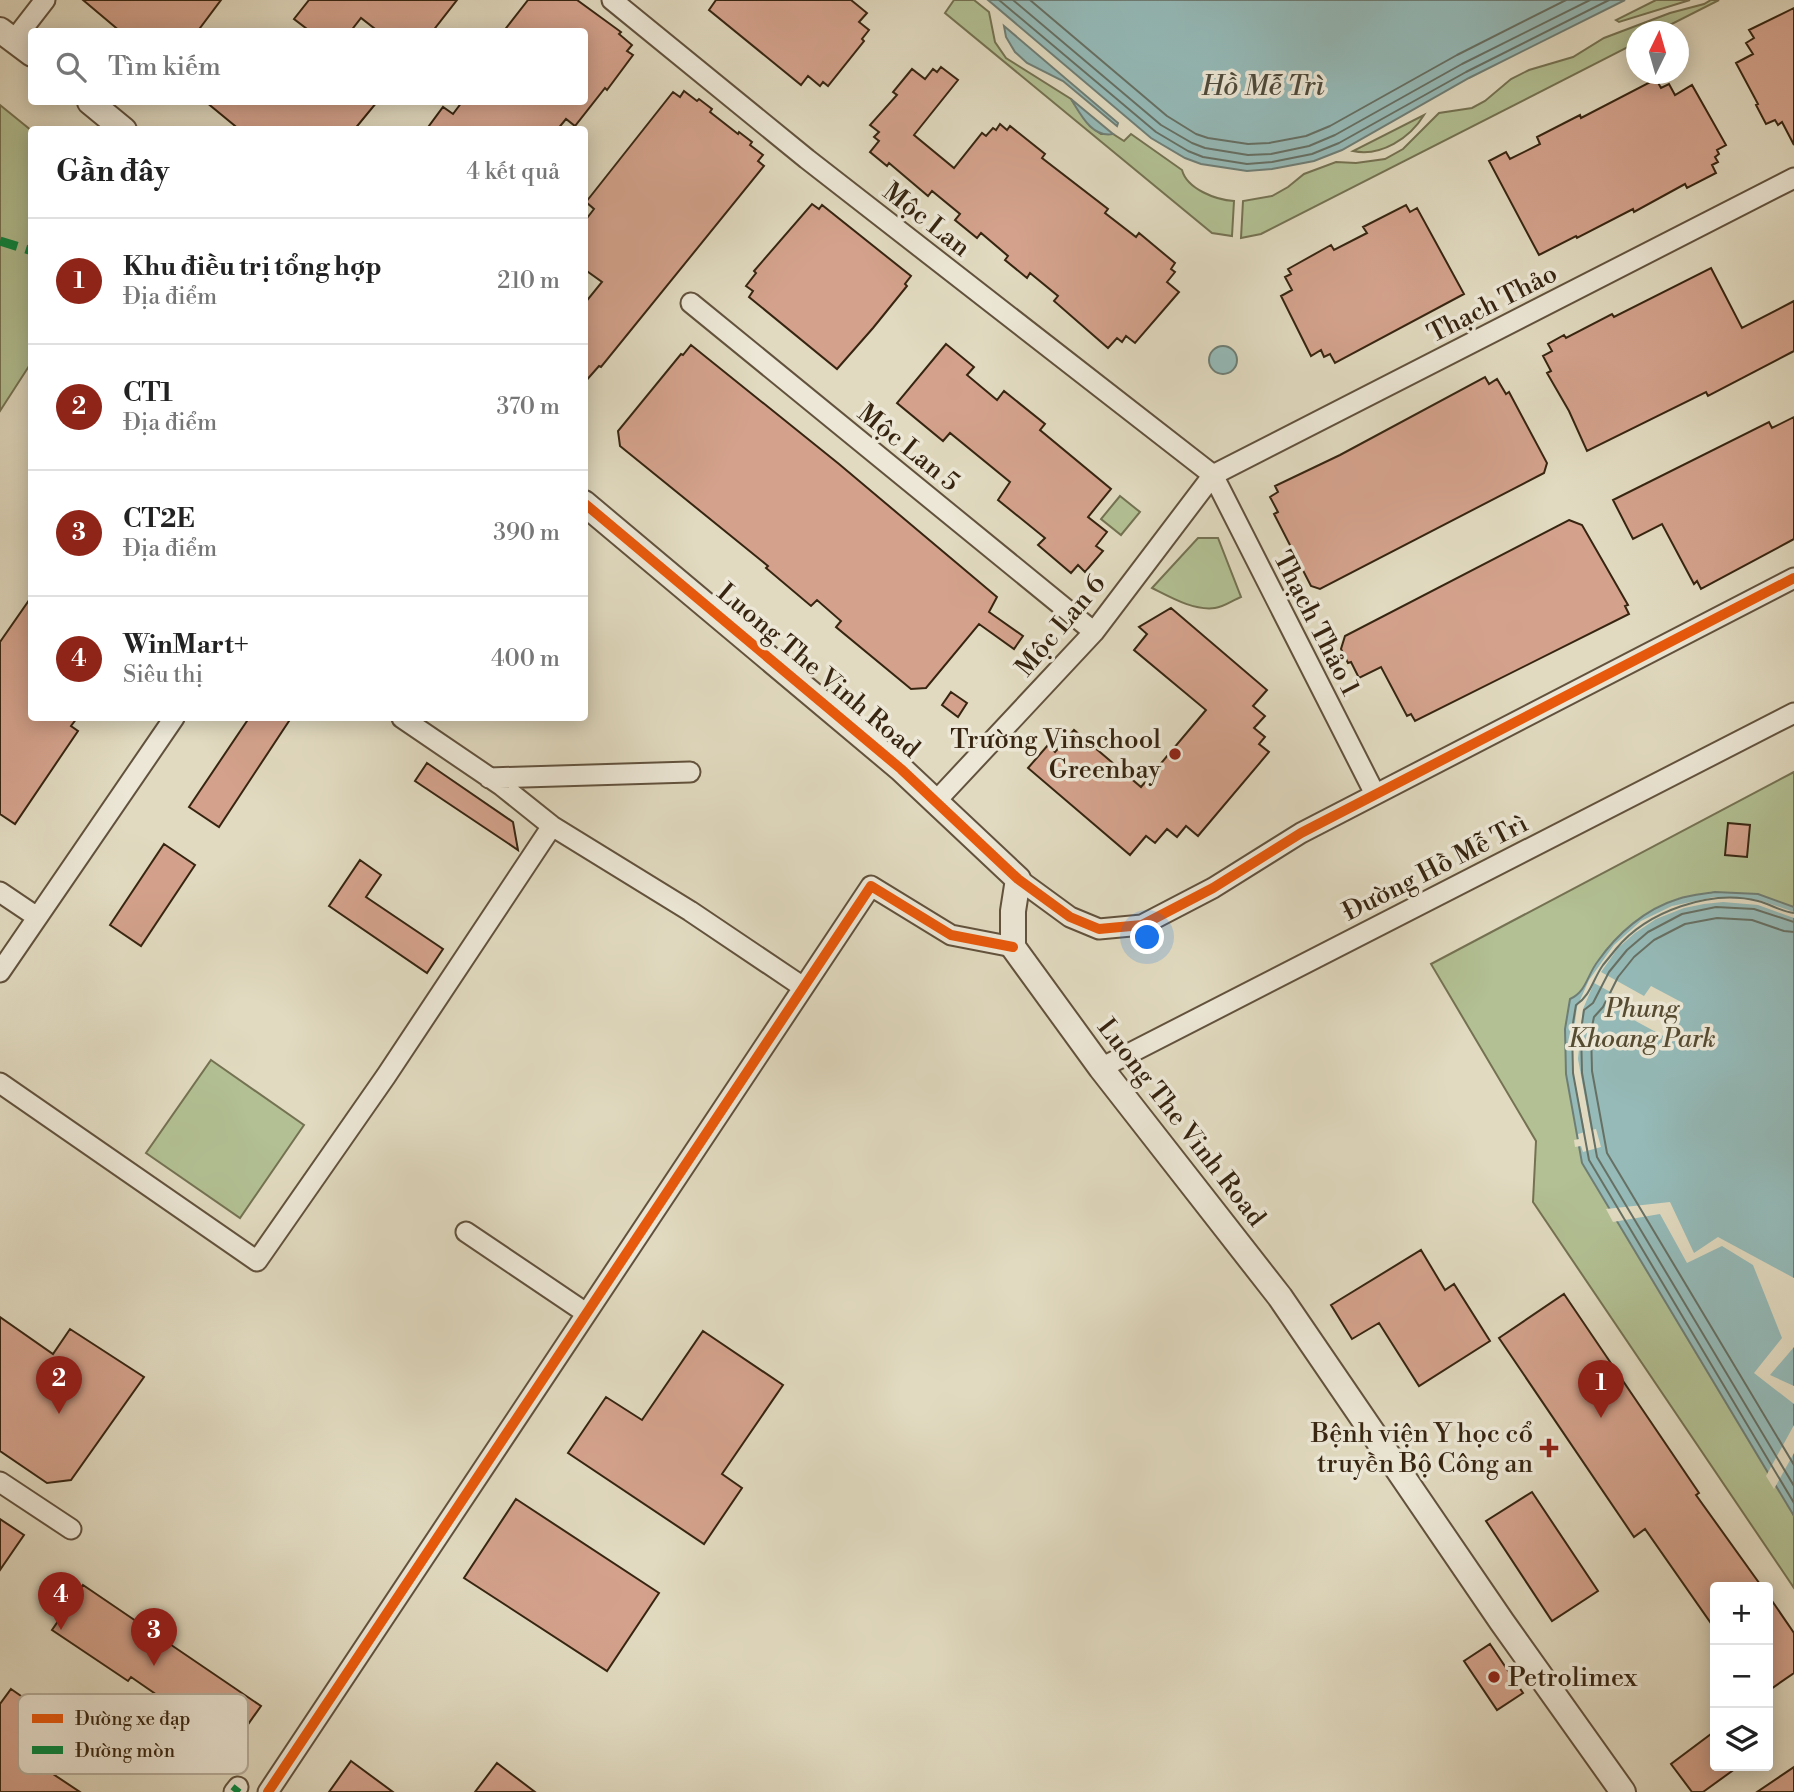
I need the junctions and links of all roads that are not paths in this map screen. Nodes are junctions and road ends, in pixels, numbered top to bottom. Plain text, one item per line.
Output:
1 (45, 0) edge
2 (612, 0) edge
3 (15, 41) edge
4 (94, 105) edge
5 (119, 126) edge
6 (1794, 178) edge
7 (691, 303) dead end
8 (1213, 475) junction
9 (588, 506) edge
10 (1794, 578) edge
11 (1094, 632) junction
12 (1794, 713) edge
13 (172, 721) edge
14 (406, 721) edge
15 (690, 772) dead end
16 (489, 778) junction
17 (1375, 794) junction
18 (937, 800) junction
19 (552, 826) junction
20 (1018, 879) junction
21 (0, 892) edge
22 (37, 916) junction
23 (1013, 947) junction
24 (0, 972) edge
25 (803, 988) junction
26 (1101, 1068) junction
27 (0, 1083) edge
28 (466, 1233) dead end
29 (586, 1313) junction
30 (0, 1482) edge
31 (71, 1529) dead end
32 (268, 1792) edge
33 (1623, 1792) edge

1 - 3 street
2 - 8 street, Mộc Lan
4 - 5 street
6 - 8 street, Thạch Thảo
7 - 11 street, Mộc Lan 5
8 - 11 street, Mộc Lan 6
8 - 17 street, Thạch Thảo 1
9 - 18 street, Luong The Vinh Road
10 - 17 street
11 - 18 street, Mộc Lan 6
12 - 26 street, Đường Hồ Mễ Trì
13 - 22 street
14 - 16 street
15 - 16 street
16 - 19 street
17 - 20 street
18 - 20 street, Luong The Vinh Road
19 - 25 street
19 - 27 street
20 - 23 street
21 - 22 street
22 - 24 street
23 - 25 street
23 - 26 street, Luong The Vinh Road
25 - 29 street
26 - 33 street, Luong The Vinh Road
28 - 29 street
29 - 32 street
30 - 31 street

